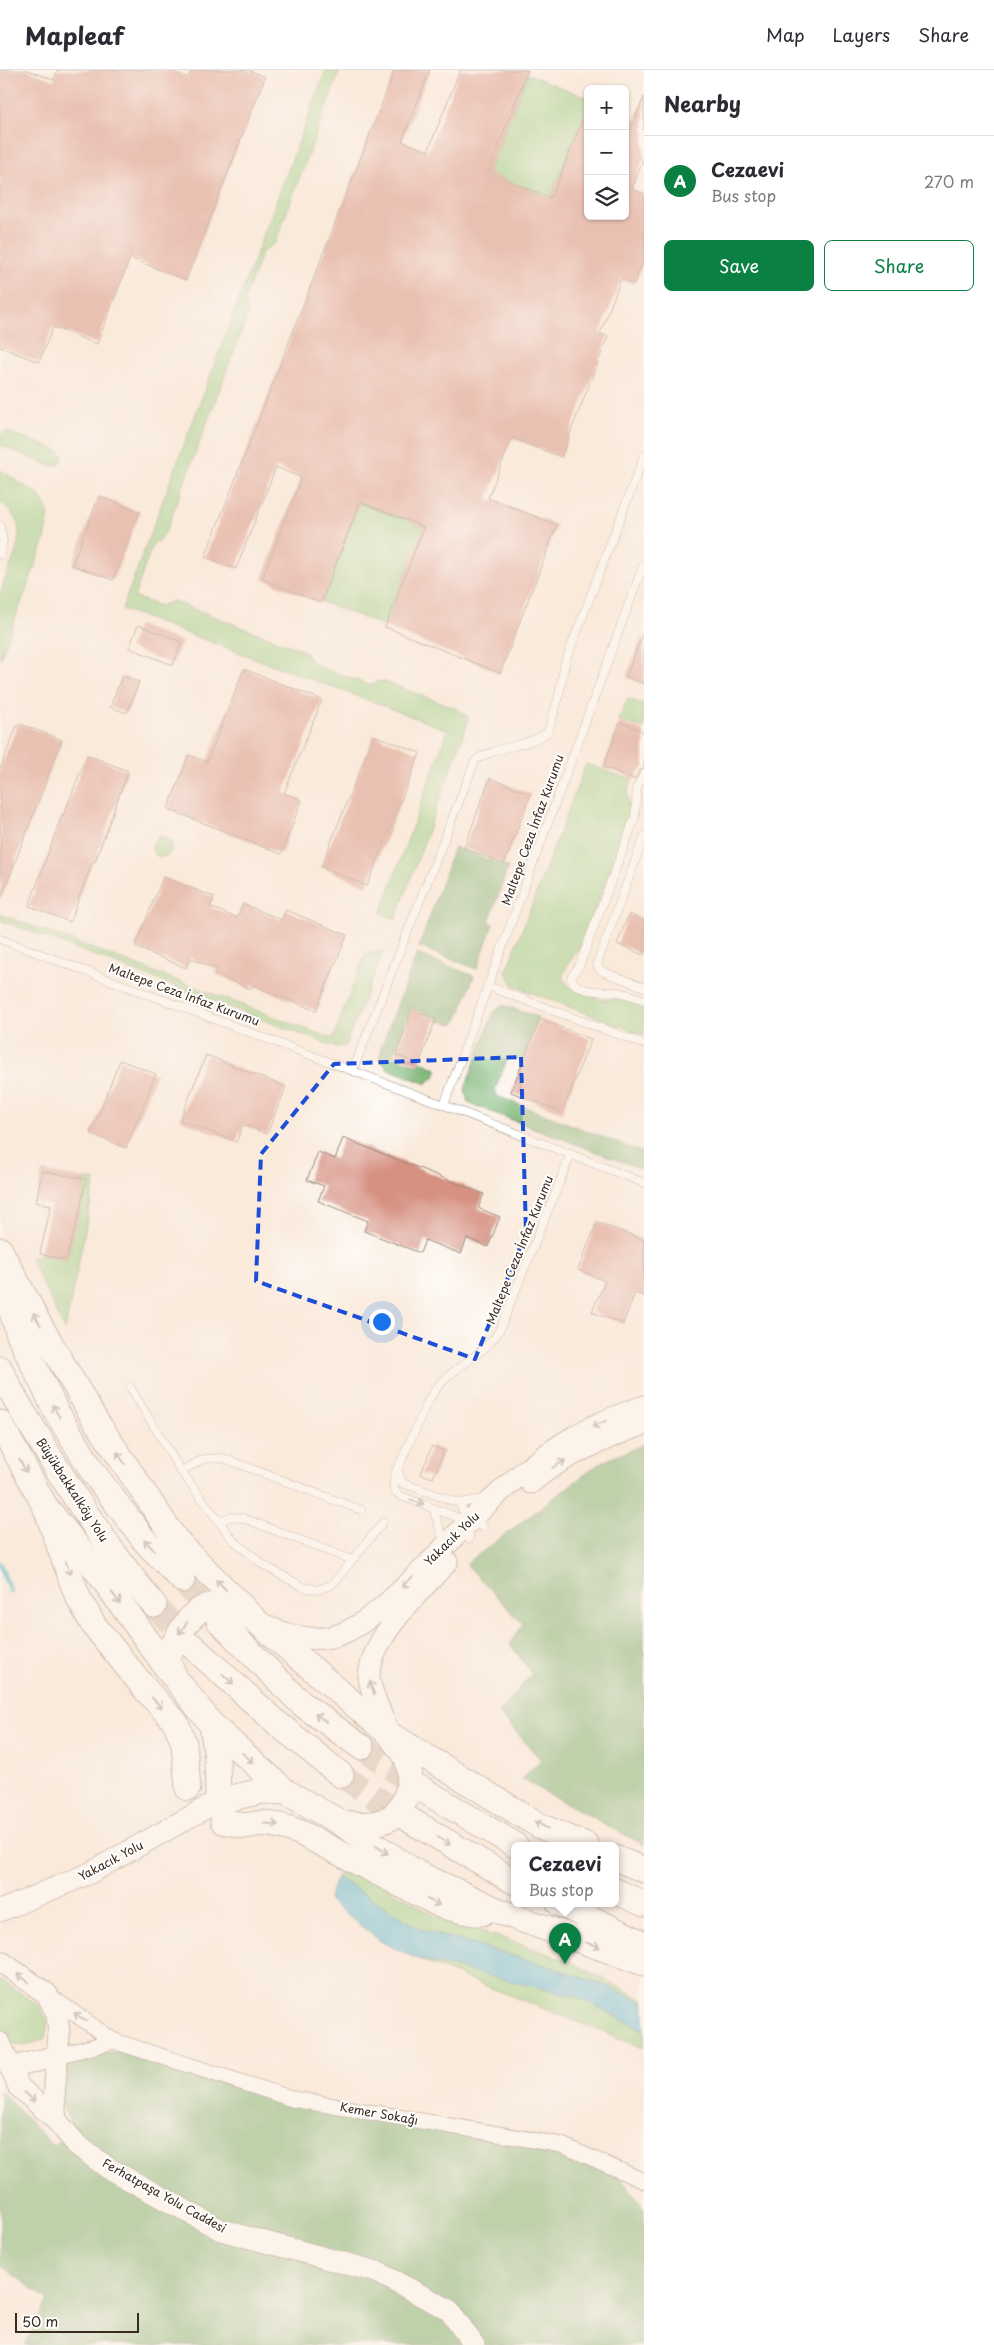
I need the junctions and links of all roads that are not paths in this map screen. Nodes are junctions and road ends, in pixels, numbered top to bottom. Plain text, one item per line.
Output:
1 (644, 456) edge
2 (0, 526) edge
3 (0, 554) edge
4 (644, 563) edge
5 (644, 774) edge
6 (644, 837) edge
7 (0, 939) edge
8 (488, 986) junction
9 (644, 987) edge
10 (644, 1000) edge
11 (644, 1044) edge
12 (353, 1070) junction
13 (444, 1104) junction
14 (572, 1154) junction
15 (644, 1183) edge
16 (0, 1250) edge
17 (0, 1272) edge
18 (0, 1369) edge
19 (130, 1388) dead end
20 (644, 1406) edge
21 (0, 1423) edge
22 (644, 1424) edge
23 (397, 1468) junction
24 (181, 1471) junction
25 (496, 1497) junction
26 (459, 1503) junction
27 (45, 1506) junction
28 (433, 1508) junction
29 (360, 1510) dead end
30 (219, 1522) junction
31 (383, 1522) dead end
32 (474, 1529) junction
33 (445, 1546) junction
34 (352, 1560) junction
35 (182, 1580) tunnel mouth
36 (154, 1605) tunnel mouth
37 (255, 1620) junction
38 (219, 1621) tunnel mouth
39 (192, 1646) tunnel mouth
40 (175, 1678) junction
41 (212, 1725) junction
42 (389, 1734) junction
43 (361, 1747) tunnel mouth
44 (341, 1775) tunnel mouth
45 (188, 1788) dead end
46 (420, 1788) tunnel mouth
47 (286, 1792) junction
48 (220, 1811) junction
49 (402, 1816) tunnel mouth
50 (341, 1823) junction
51 (579, 1842) edge
52 (511, 1843) edge
53 (619, 1860) edge
54 (644, 1870) edge
55 (511, 1880) edge
56 (619, 1893) edge
57 (644, 1904) edge
58 (567, 1907) edge
59 (0, 1911) edge
60 (501, 1912) junction
61 (644, 1944) edge
62 (0, 1961) edge
63 (644, 1963) edge
64 (47, 1994) junction
65 (114, 2041) junction
66 (0, 2043) edge
67 (57, 2056) junction
68 (10, 2068) junction
69 (56, 2120) junction
70 (644, 2181) edge
71 (474, 2345) edge

1 - 12 lane
2 - 3 lane
4 - 8 lane, Maltepe Ceza İnfaz Kurumu
5 - 10 lane
6 - 9 lane
7 - 12 lane, Maltepe Ceza İnfaz Kurumu
8 - 11 lane
8 - 13 lane, Maltepe Ceza İnfaz Kurumu
12 - 13 lane, Maltepe Ceza İnfaz Kurumu
13 - 14 lane, Maltepe Ceza İnfaz Kurumu
14 - 15 lane, Maltepe Ceza İnfaz Kurumu
14 - 23 lane, Maltepe Ceza İnfaz Kurumu
37 -> 16 highway
35 -> 17 highway
18 - 36 highway, Büyükbakkalköy Yolu
19 - 24 lane
20 -> 25 main road, Yakacık Yolu
21 -> 27 highway
32 -> 22 main road, Yakacık Yolu
23 - 26 lane
23 -> 28 lane, Maltepe Ceza İnfaz Kurumu
24 - 29 lane
24 - 30 lane
25 - 26 lane
25 - 32 main road, Yakacık Yolu
26 - 32 lane
27 -> 40 highway
27 -> 45 highway
28 - 32 lane, Maltepe Ceza İnfaz Kurumu
28 - 33 lane
30 - 34 lane
30 - 34 lane
31 - 34 lane
32 - 33 main road, Yakacık Yolu
42 -> 32 main road, Yakacık Yolu
33 -> 37 main road, Yakacık Yolu
37 -> 40 highway
37 - 42 highway
43 -> 38 highway
39 -> 44 highway
40 - 41 highway
41 -> 47 highway
41 - 48 highway
42 - 50 highway
51 -> 42 highway
46 - 52 highway
47 - 48 highway
47 - 50 highway
48 - 59 main road, Yakacık Yolu
48 -> 60 highway
49 -> 55 highway
50 -> 60 highway
53 - 54 highway
56 - 57 highway
58 - 61 highway
60 -> 63 highway
64 -> 62 main road, Kemer Sokağı
65 -> 64 street, Kemer Sokağı
64 - 67 main road
65 - 67 street
65 - 70 street, Kemer Sokağı
66 - 68 main road, Ferhatpaşa Yolu Caddesi
67 - 68 main road
67 - 69 main road
68 -> 69 main road, Ferhatpaşa Yolu Caddesi
69 - 71 main road, Ferhatpaşa Yolu Caddesi

